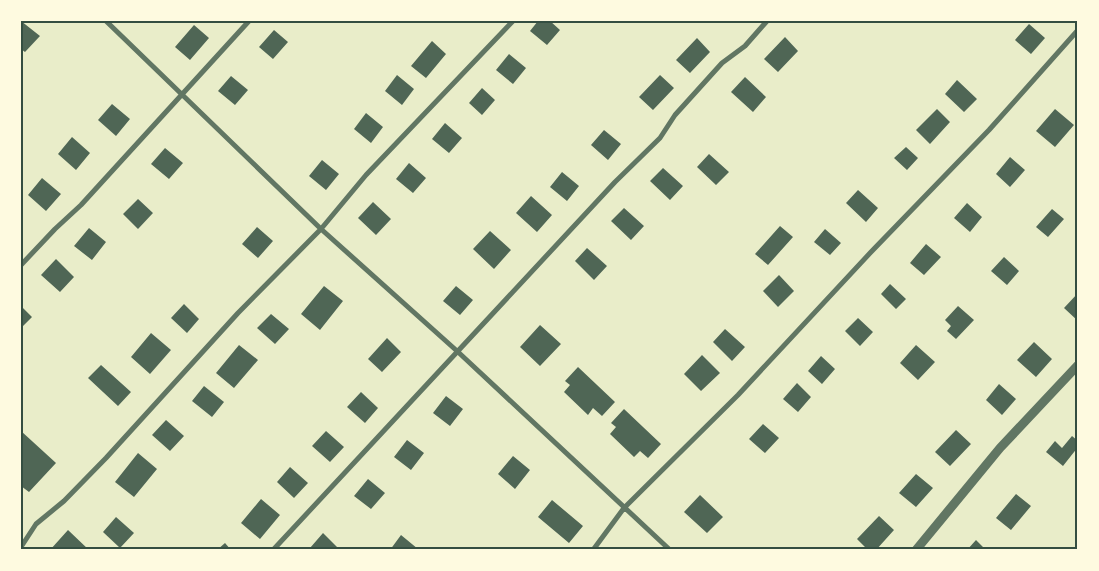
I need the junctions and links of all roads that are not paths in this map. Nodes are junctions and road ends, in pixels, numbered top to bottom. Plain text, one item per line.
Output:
1 (106, 21) edge
2 (249, 21) edge
3 (512, 21) edge
4 (767, 21) edge
5 (1078, 30) edge
6 (183, 95) junction
7 (321, 230) junction
8 (21, 265) edge
9 (457, 351) junction
10 (1078, 364) edge
11 (624, 508) junction
12 (21, 547) edge
13 (273, 550) edge
14 (592, 550) edge
15 (670, 550) edge
16 (916, 550) edge

1 - 6 street
2 - 6 street
3 - 7 street
4 - 9 street
5 - 11 street
6 - 7 street
6 - 8 street
7 - 9 street
7 - 12 street
9 - 11 street
9 - 13 street
10 - 16 street
11 - 14 street
11 - 15 street

